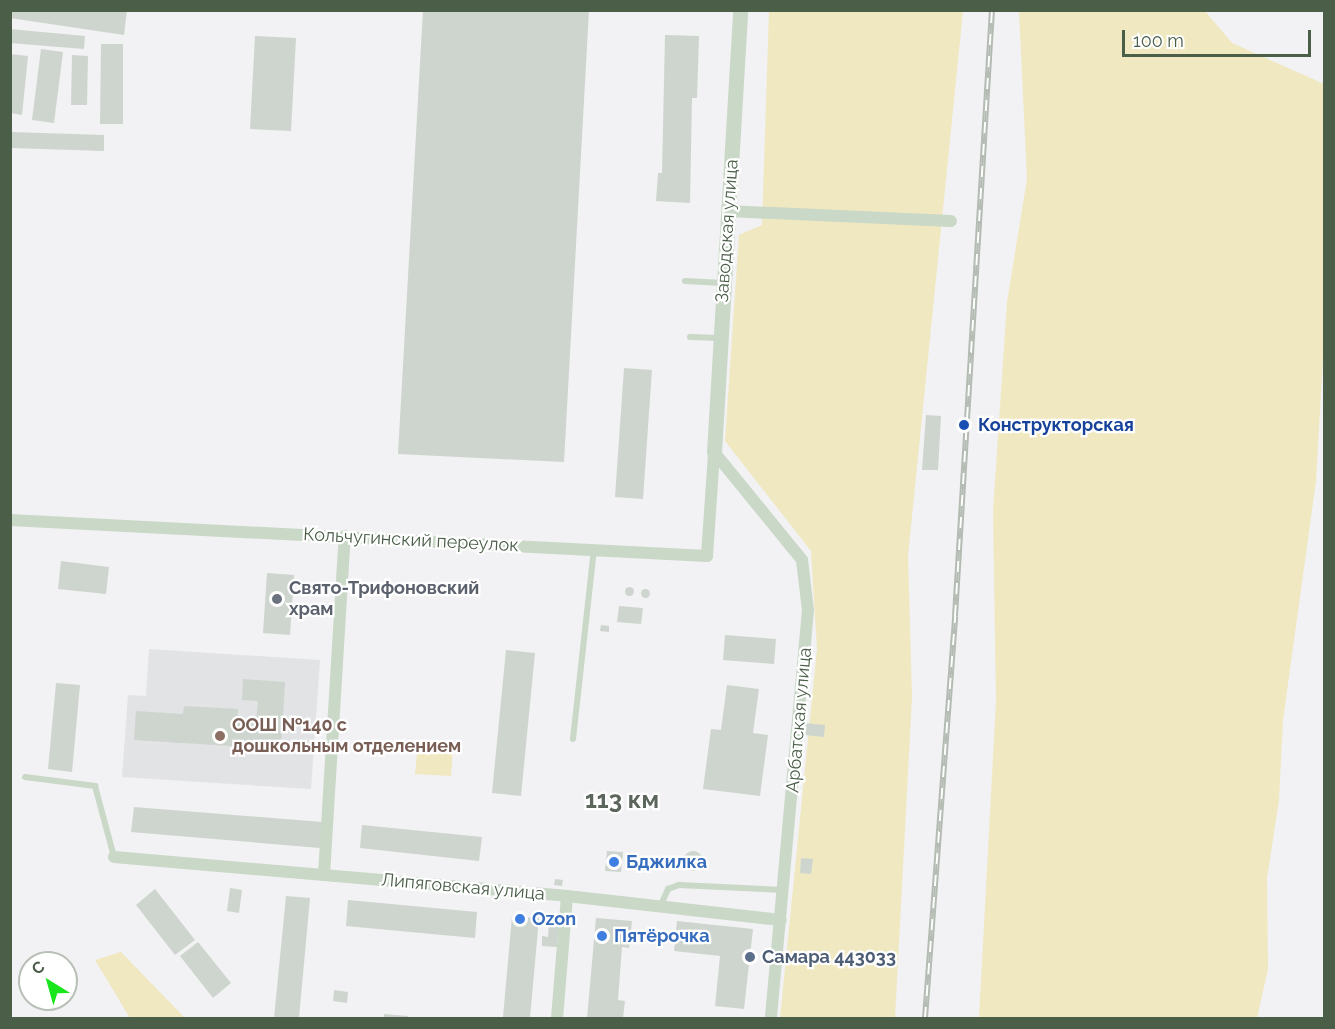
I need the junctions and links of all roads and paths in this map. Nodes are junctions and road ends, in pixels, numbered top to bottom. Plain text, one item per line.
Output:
1 (740, 10) edge
2 (728, 211) junction
3 (951, 221) dead end
4 (685, 281) dead end
5 (724, 283) junction
6 (690, 337) dead end
7 (720, 338) junction
8 (714, 452) junction
9 (10, 520) edge
10 (345, 536) junction
11 (594, 550) junction
12 (573, 739) dead end
13 (25, 777) dead end
14 (114, 857) joint
15 (324, 875) junction
16 (784, 890) junction
17 (567, 896) junction
18 (659, 908) junction
19 (781, 920) junction
20 (557, 1018) edge
21 (771, 1018) edge

1 - 2 street, Заводская улица
2 - 3 street
2 - 5 street, Заводская улица
4 - 5 lane
5 - 7 street, Заводская улица
6 - 7 lane
7 - 8 street, Заводская улица
8 - 11 street, Кольчугинский переулок
8 - 16 street, Арбатская улица
9 - 10 street, Кольчугинский переулок
10 - 11 street, Кольчугинский переулок
10 - 15 street
11 - 12 lane
13 - 14 lane
14 - 15 street, Липяговская улица
15 - 17 street, Липяговская улица
16 - 18 lane
16 - 19 street, Арбатская улица
17 - 18 street, Липяговская улица
17 - 20 street
18 - 19 street, Липяговская улица
19 - 21 street, Арбатская улица

